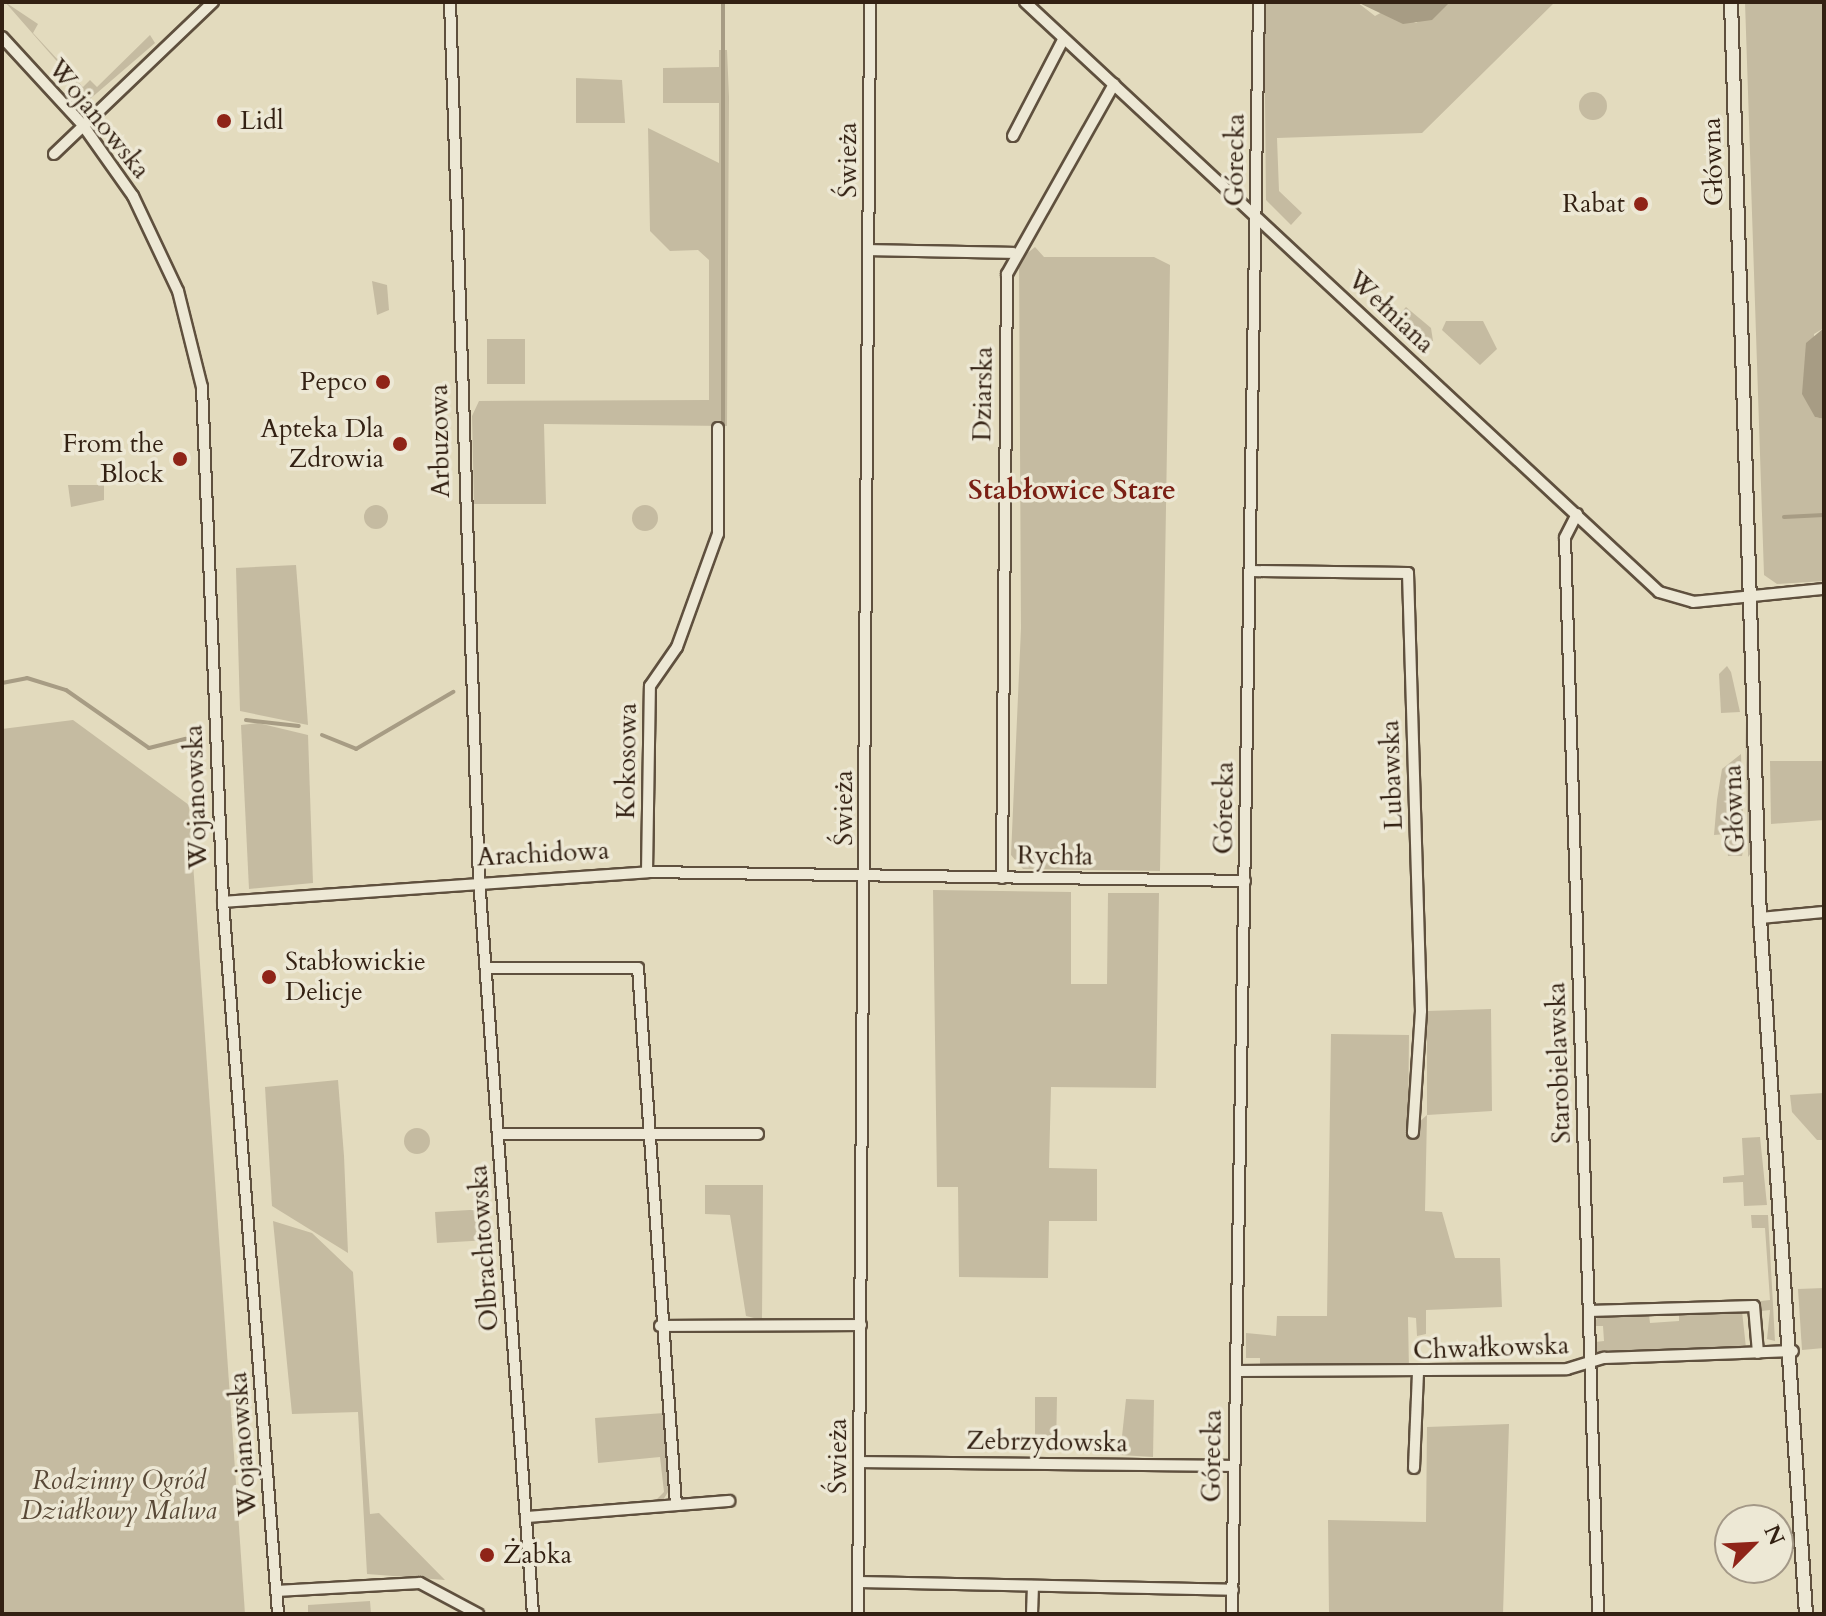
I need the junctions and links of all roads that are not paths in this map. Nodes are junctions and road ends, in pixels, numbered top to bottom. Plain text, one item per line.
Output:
1 (213, 2) edge
2 (450, 2) edge
3 (870, 2) edge
4 (1025, 2) edge
5 (1259, 2) edge
6 (1731, 2) edge
7 (2, 37) edge
8 (1064, 38) junction
9 (1114, 84) junction
10 (82, 124) junction
11 (1013, 136) dead end
12 (54, 154) dead end
13 (1256, 216) junction
14 (870, 250) junction
15 (1013, 253) junction
16 (718, 428) dead end
17 (1577, 514) junction
18 (1251, 571) junction
19 (1824, 589) edge
20 (1749, 596) junction
21 (647, 872) junction
22 (865, 875) junction
23 (1002, 878) junction
24 (479, 879) junction
25 (1245, 881) junction
26 (223, 902) junction
27 (1824, 912) edge
28 (1760, 918) junction
29 (486, 968) junction
30 (647, 1133) junction
31 (1413, 1133) dead end
32 (498, 1134) junction
33 (758, 1134) dead end
34 (1589, 1311) junction
35 (861, 1325) junction
36 (660, 1326) junction
37 (1793, 1351) junction
38 (1758, 1353) junction
39 (1591, 1366) junction
40 (1236, 1371) junction
41 (1418, 1374) junction
42 (860, 1462) junction
43 (1234, 1466) junction
44 (1414, 1468) dead end
45 (729, 1501) dead end
46 (676, 1505) junction
47 (526, 1517) junction
48 (859, 1582) junction
49 (1033, 1586) junction
50 (1233, 1590) junction
51 (276, 1591) junction
52 (278, 1614) edge
53 (478, 1614) edge
54 (533, 1614) edge
55 (858, 1614) edge
56 (1032, 1614) edge
57 (1232, 1614) edge
58 (1598, 1614) edge
59 (1806, 1614) edge

1 - 10 street
2 - 24 street, Arbuzowa
3 - 14 street, Świeża
4 - 8 street, Wełniana
5 - 13 street, Górecka
6 - 20 street, Główna
7 - 10 street, Wojanowska
8 - 9 street, Wełniana
8 - 11 street
9 - 13 street, Wełniana
9 - 15 street
10 - 12 street
10 - 26 street, Wojanowska
13 - 17 street, Wełniana
13 - 18 street, Górecka
14 - 15 street
14 - 22 street, Świeża
15 - 23 street, Dziarska
16 - 21 street, Kokosowa
17 - 20 street, Wełniana
17 - 34 street, Starobielawska
18 - 25 street, Górecka
18 - 31 street, Lubawska
19 - 20 street, Wełniana
20 - 28 street, Główna
21 - 22 street, Arachidowa
21 - 24 street, Arachidowa
22 - 23 street, Rychła
22 - 35 street, Świeża
23 - 25 street, Rychła
24 - 26 street, Arachidowa
24 - 29 street, Olbrachtowska
25 - 40 street, Górecka
26 - 51 street, Wojanowska
27 - 28 street
28 - 37 street, Główna
29 - 30 street
29 - 32 street, Olbrachtowska
30 - 32 street
30 - 33 street
30 - 36 street
32 - 47 street, Olbrachtowska
34 - 38 street
34 - 39 street, Starobielawska
35 - 36 street
35 - 42 street, Świeża
36 - 46 street
37 - 38 street, Chwałkowska
37 - 59 street, Główna
38 - 39 street, Chwałkowska
39 - 41 street, Chwałkowska
39 - 58 street, Starobielawska
40 - 41 street, Chwałkowska
40 - 43 street, Górecka
41 - 44 street
42 - 43 street, Zebrzydowska
42 - 48 street, Świeża
43 - 50 street, Górecka
45 - 46 street
46 - 47 street
47 - 54 street, Olbrachtowska
48 - 49 street
48 - 55 street, Świeża
49 - 50 street
49 - 56 street
50 - 57 street, Górecka
51 - 52 street, Wojanowska
51 - 53 street

